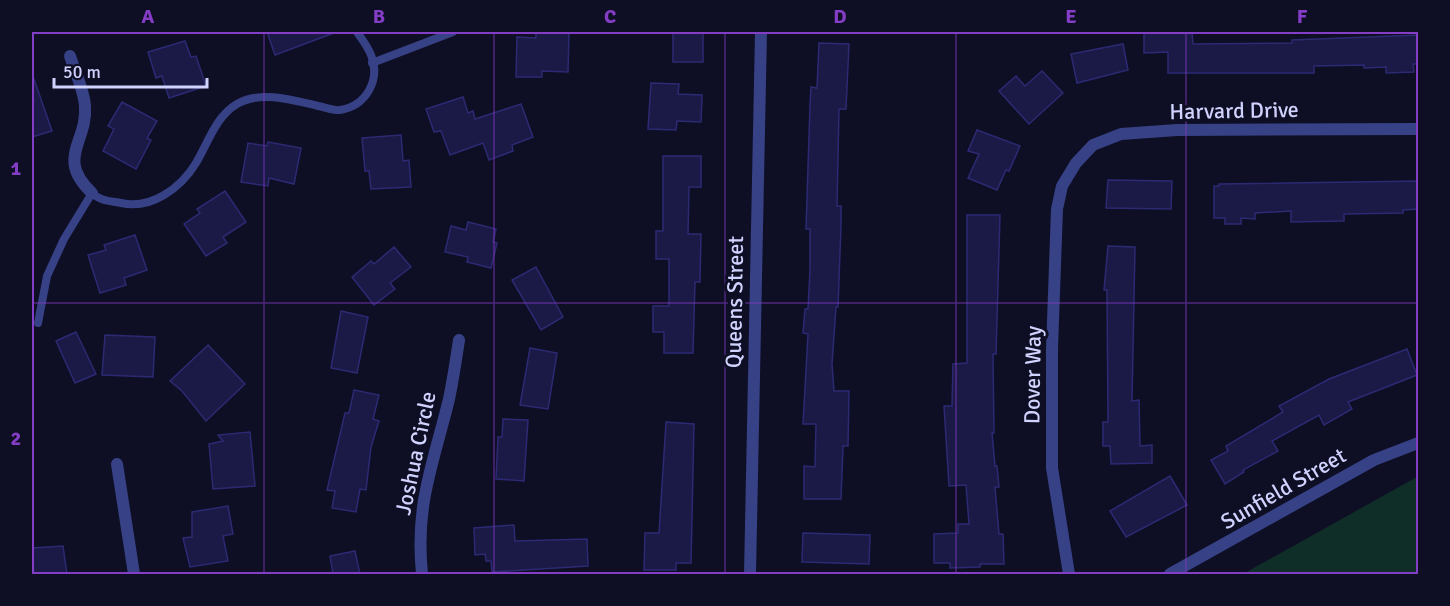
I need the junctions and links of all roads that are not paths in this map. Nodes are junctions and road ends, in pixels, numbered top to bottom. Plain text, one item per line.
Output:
1 (357, 32) edge
2 (453, 32) edge
3 (761, 32) edge
4 (70, 56) dead end
5 (372, 63) junction
6 (1419, 129) edge
7 (1068, 176) joint
8 (92, 193) junction
9 (38, 323) dead end
10 (459, 340) dead end
11 (1419, 443) edge
12 (117, 464) dead end
13 (134, 574) edge
14 (422, 574) edge
15 (750, 574) edge
16 (1069, 574) edge
17 (1170, 574) edge

1 - 5 lane
2 - 5 lane
3 - 15 street, Queens Street
4 - 8 street
5 - 8 lane
6 - 7 street, Harvard Drive
7 - 16 street, Dover Way
8 - 9 lane
10 - 14 street, Joshua Circle
11 - 17 street, Sunfield Street
12 - 13 street

